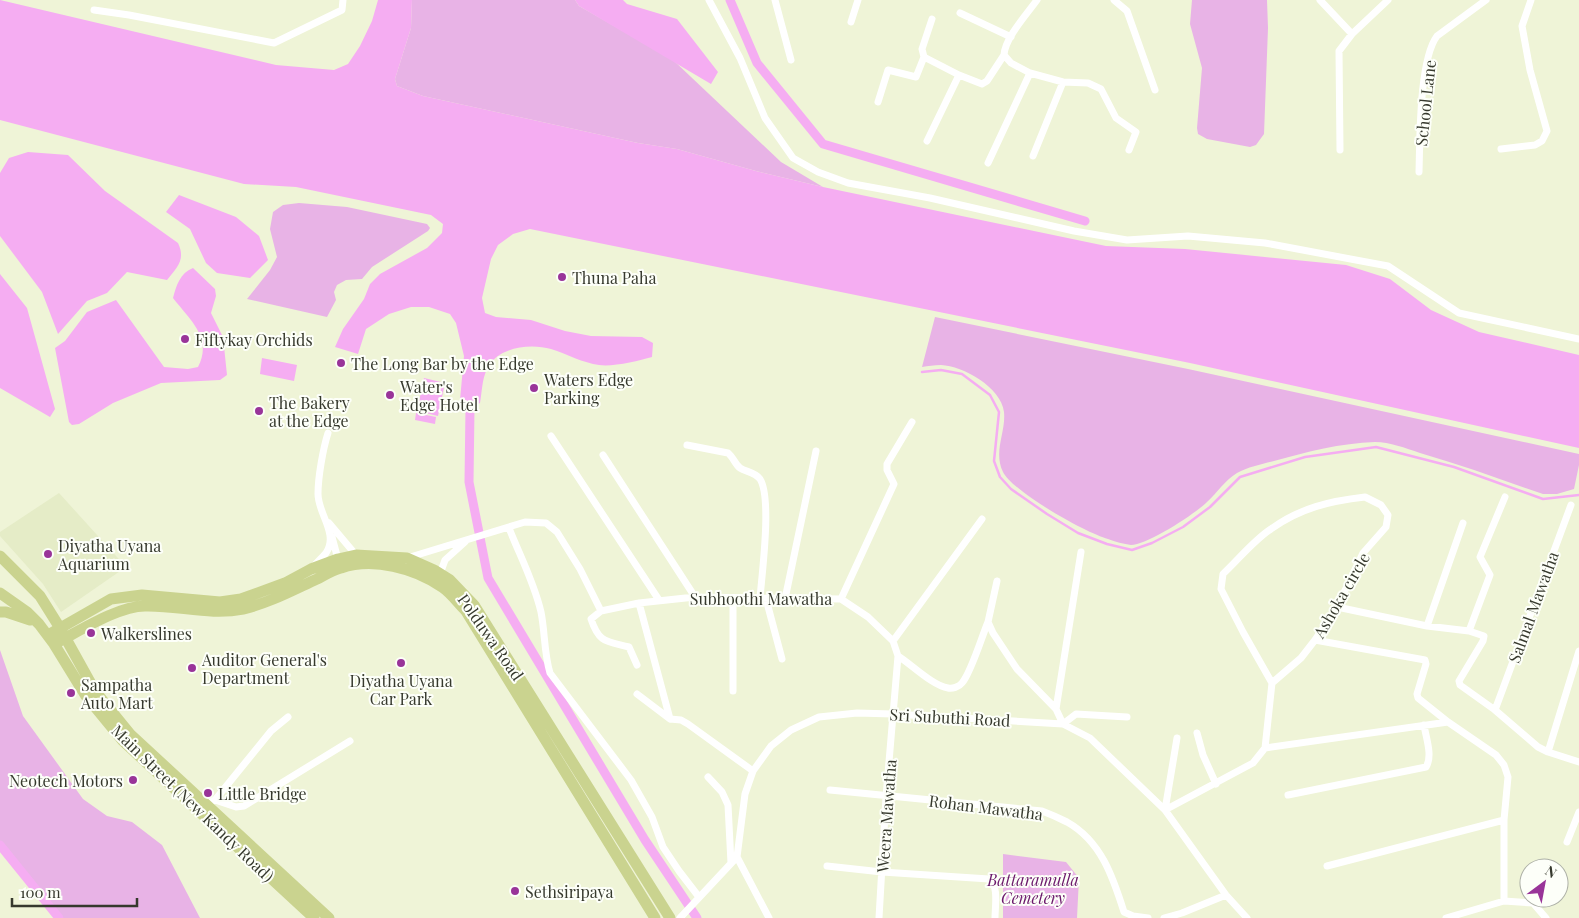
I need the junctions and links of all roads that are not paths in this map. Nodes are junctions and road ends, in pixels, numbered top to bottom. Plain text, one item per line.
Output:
1 (344, 0) edge
2 (709, 0) edge
3 (775, 0) edge
4 (858, 0) edge
5 (1037, 0) edge
6 (1114, 0) edge
7 (1320, 0) edge
8 (1388, 0) edge
9 (1486, 0) edge
10 (1531, 0) edge
11 (94, 10) dead end
12 (960, 12) dead end
13 (932, 19) dead end
14 (852, 22) dead end
15 (1352, 34) junction
16 (1010, 37) junction
17 (1004, 56) junction
18 (924, 57) junction
19 (792, 60) dead end
20 (1030, 73) junction
21 (959, 75) junction
22 (1063, 82) junction
23 (1155, 90) dead end
24 (878, 102) dead end
25 (928, 141) dead end
26 (1502, 149) dead end
27 (1129, 150) dead end
28 (1340, 150) dead end
29 (1033, 156) dead end
30 (988, 163) dead end
31 (1419, 172) dead end
32 (1579, 339) edge
33 (912, 422) dead end
34 (328, 433) dead end
35 (551, 436) dead end
36 (687, 445) dead end
37 (816, 451) dead end
38 (603, 455) dead end
39 (1505, 497) dead end
40 (1571, 505) dead end
41 (322, 514) junction
42 (982, 519) dead end
43 (1463, 523) dead end
44 (508, 528) junction
45 (331, 535) junction
46 (469, 538) junction
47 (1081, 552) dead end
48 (356, 555) junction
49 (0, 556) edge
50 (407, 558) junction
51 (0, 563) edge
52 (339, 563) junction
53 (311, 569) junction
54 (440, 574) junction
55 (997, 582) dead end
56 (29, 584) junction
57 (0, 593) edge
58 (695, 597) junction
59 (733, 598) junction
60 (763, 598) junction
61 (785, 599) junction
62 (841, 599) junction
63 (659, 600) junction
64 (639, 603) junction
65 (1337, 607) junction
66 (601, 611) junction
67 (0, 612) edge
68 (988, 622) junction
69 (39, 624) junction
70 (1427, 626) junction
71 (1469, 631) junction
72 (63, 633) junction
73 (51, 639) junction
74 (1315, 640) junction
75 (893, 641) junction
76 (1579, 651) edge
77 (898, 656) junction
78 (782, 659) dead end
79 (637, 664) dead end
80 (1272, 683) junction
81 (733, 691) dead end
82 (637, 694) dead end
83 (1056, 709) junction
84 (1495, 710) junction
85 (893, 714) junction
86 (288, 717) dead end
87 (1128, 717) dead end
88 (670, 719) junction
89 (1448, 722) junction
90 (1063, 724) junction
91 (1424, 725) junction
92 (1197, 733) dead end
93 (1177, 738) dead end
94 (350, 741) dead end
95 (1265, 748) junction
96 (1548, 752) junction
97 (1579, 762) edge
98 (753, 771) junction
99 (708, 777) dead end
100 (1216, 784) junction
101 (830, 790) dead end
102 (1288, 795) dead end
103 (886, 797) junction
104 (211, 802) junction
105 (1165, 810) junction
106 (1579, 812) edge
107 (1504, 820) junction
108 (1567, 842) dead end
109 (737, 857) junction
110 (731, 863) junction
111 (826, 866) dead end
112 (1327, 866) dead end
113 (882, 872) junction
114 (1226, 895) junction
115 (698, 900) junction
116 (1504, 901) junction
117 (1121, 915) edge
118 (1182, 915) edge
119 (682, 916) edge
120 (314, 918) edge
121 (329, 918) edge
122 (655, 918) edge
123 (670, 918) edge
124 (769, 918) edge
125 (879, 918) edge
126 (995, 918) edge
127 (1148, 918) edge
128 (1164, 918) edge
129 (1247, 918) edge
130 (1446, 918) edge
131 (1546, 918) edge

1 - 11 street
2 - 32 street
3 - 19 street
4 - 14 street
5 - 16 street
6 - 23 street
7 - 15 street
8 - 15 street
9 - 31 street, School Lane
10 - 26 street
12 - 16 street
13 - 18 street
15 - 28 street
16 - 17 street
17 - 20 street
17 - 21 street
18 - 21 street
18 - 24 street
20 - 22 street
20 - 30 street
21 - 25 street
22 - 27 street
22 - 29 street
33 - 62 street
34 - 41 street
35 - 63 street
36 - 60 street
37 - 61 street
38 - 58 street
39 - 71 street
40 - 84 street, Salmal Mawatha
41 - 45 street
41 - 48 street
42 - 75 street
43 - 70 street
44 - 46 street
44 - 66 street
44 - 115 street
45 - 52 street
45 - 53 street
46 - 50 street
46 - 54 street
47 - 83 street
48 - 50 main road, Polduwa Road
48 - 52 main road, Polduwa Road
49 - 56 main road
50 - 54 main road, Polduwa Road
51 - 56 main road
52 - 53 main road, Polduwa Road
52 - 72 main road, Polduwa Road
52 - 122 main road, Polduwa Road
53 - 72 main road, Polduwa Road
54 - 123 main road, Polduwa Road
55 - 68 street
56 - 72 main road, Main Street (New Kandy Road)
57 - 69 main road, Main Street (New Kandy Road)
58 - 59 street, Subhoothi Mawatha
58 - 63 street, Subhoothi Mawatha
59 - 60 street, Subhoothi Mawatha
59 - 81 street
60 - 61 street, Subhoothi Mawatha
60 - 78 street
61 - 62 street, Subhoothi Mawatha
62 - 75 street, Subhoothi Mawatha
63 - 64 street, Subhoothi Mawatha
64 - 66 street, Subhoothi Mawatha
64 - 88 street
65 - 70 street
65 - 74 street, Ashoka circle
65 - 80 street, Ashoka circle
66 - 79 street
67 - 69 main road
68 - 77 street
68 - 83 street
69 - 73 main road, Main Street (New Kandy Road)
70 - 71 street
71 - 84 street
72 - 73 main road
72 - 104 main road, Main Street (New Kandy Road)
73 - 120 main road, Main Street (New Kandy Road)
74 - 80 street, Ashoka circle
74 - 89 street
75 - 77 street, Subhoothi Mawatha
76 - 96 street
77 - 85 street, Subhoothi Mawatha
80 - 95 street
82 - 88 street
83 - 90 street
84 - 96 street
85 - 90 street, Sri Subuthi Road
85 - 98 street, Sri Subuthi Road
85 - 103 street, Weera Mawatha
86 - 104 street
87 - 90 street
88 - 98 street
89 - 91 street
89 - 107 street
90 - 105 street, Sri Subuthi Road
91 - 95 street
91 - 102 street
92 - 100 street
93 - 105 street
94 - 104 street
95 - 100 street
96 - 97 street
98 - 109 street, Sri Subuthi Road
99 - 110 street
100 - 105 street
101 - 103 street, Rohan Mawatha
103 - 113 street, Weera Mawatha
103 - 117 street, Rohan Mawatha
104 - 121 main road, Main Street (New Kandy Road)
105 - 114 street, Sri Subuthi Road
106 - 108 street
107 - 112 street
107 - 116 street
109 - 110 street
109 - 124 street
110 - 115 street
111 - 113 street
113 - 125 street, Weera Mawatha
113 - 126 street
114 - 118 street
114 - 129 street, Sri Subuthi Road
115 - 119 street
116 - 130 street
116 - 131 street
117 - 127 street, Rohan Mawatha
118 - 128 street

